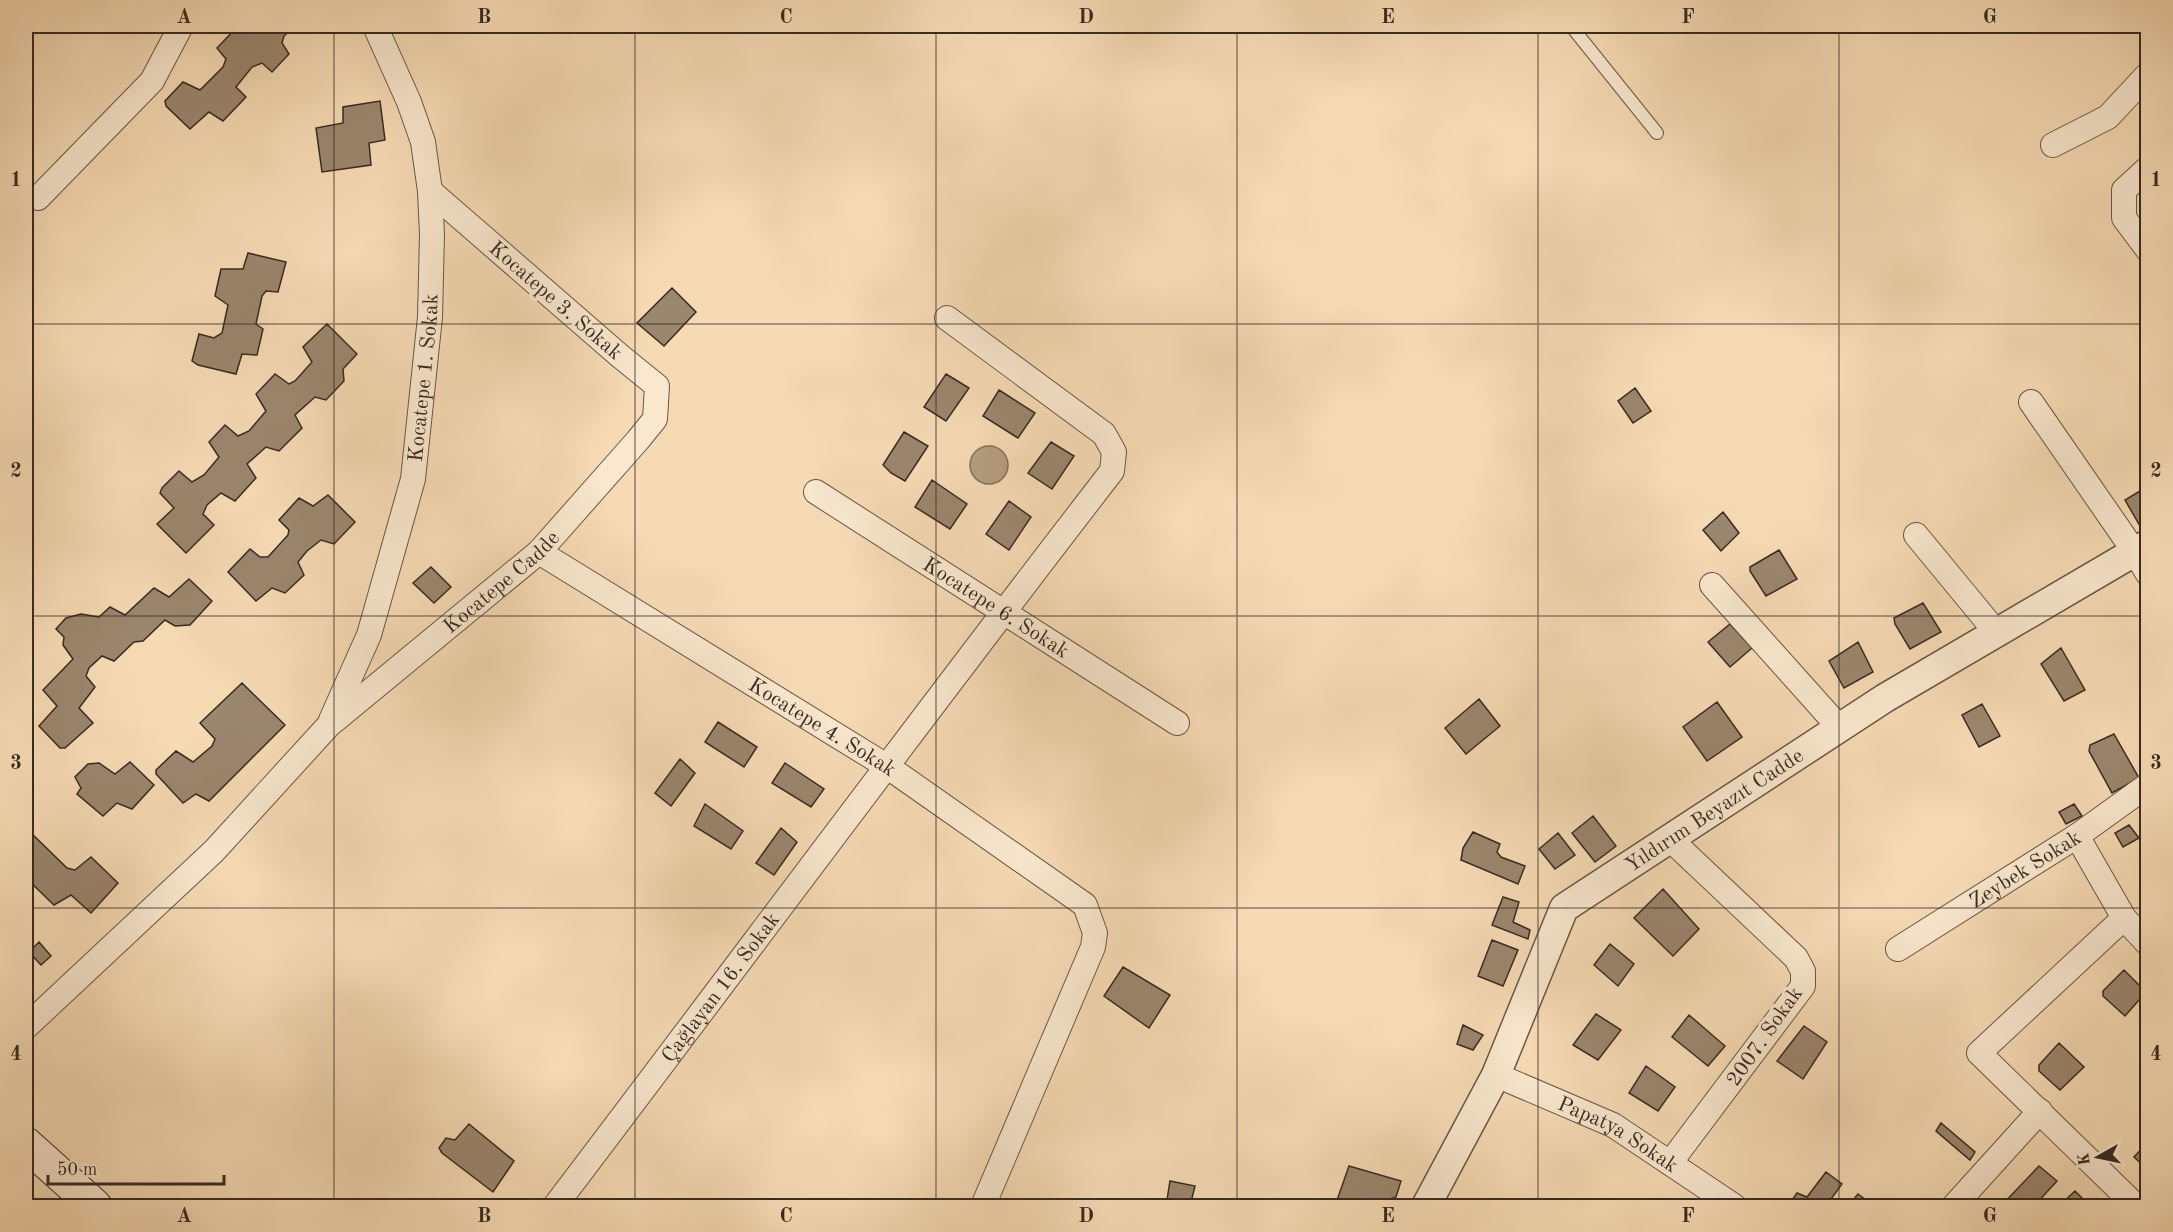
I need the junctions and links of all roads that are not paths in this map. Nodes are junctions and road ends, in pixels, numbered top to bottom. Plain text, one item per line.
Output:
1 (181, 26) edge
2 (375, 26) edge
3 (1571, 26) edge
4 (2148, 74) edge
5 (1657, 133) dead end
6 (2053, 146) dead end
7 (2148, 168) edge
8 (430, 191) junction
9 (38, 198) dead end
10 (2148, 250) edge
11 (947, 318) dead end
12 (2031, 402) dead end
13 (654, 418) joint
14 (816, 492) dead end
15 (1916, 535) dead end
16 (539, 552) junction
17 (2143, 556) edge
18 (1712, 585) dead end
19 (1003, 611) junction
20 (1996, 632) junction
21 (1177, 723) dead end
22 (329, 725) junction
23 (1839, 728) junction
24 (888, 767) junction
25 (2148, 785) edge
26 (2077, 836) junction
27 (1670, 839) junction
28 (2124, 918) junction
29 (2148, 944) edge
30 (1898, 949) dead end
31 (26, 1027) edge
32 (1496, 1075) junction
33 (2040, 1111) junction
34 (26, 1144) edge
35 (1671, 1164) junction
36 (95, 1206) edge
37 (555, 1206) edge
38 (983, 1206) edge
39 (1426, 1206) edge
40 (1734, 1206) edge
41 (1954, 1206) edge
42 (2136, 1206) edge

1 - 9 street
2 - 8 street, Kocatepe 1. Sokak
3 - 5 lane
4 - 6 street
7 - 10 street
8 - 13 street, Kocatepe 3. Sokak
8 - 22 street, Kocatepe 1. Sokak
11 - 19 street, Çağlayan 16. Sokak
12 - 17 street
13 - 16 street, Kocatepe Cadde
14 - 19 street, Kocatepe 6. Sokak
15 - 20 street
16 - 22 street, Kocatepe Cadde
16 - 24 street, Kocatepe 4. Sokak
17 - 20 street, Yıldırım Beyazıt Cadde
18 - 23 street
19 - 21 street, Kocatepe 6. Sokak
19 - 24 street, Çağlayan 16. Sokak
20 - 23 street, Yıldırım Beyazıt Cadde
22 - 31 street
23 - 27 street, Yıldırım Beyazıt Cadde
24 - 37 street, Çağlayan 16. Sokak
24 - 38 street, Kocatepe 4. Sokak
25 - 26 street, Zeybek Sokak
26 - 28 street
26 - 30 street, Zeybek Sokak
27 - 32 street, Yıldırım Beyazıt Cadde
27 - 35 street, 2007. Sokak
28 - 29 street
28 - 33 street
32 - 35 street, Papatya Sokak
32 - 39 street, Yıldırım Beyazıt Cadde
33 - 41 street
33 - 42 street
34 - 36 main road
35 - 40 street, Papatya Sokak

